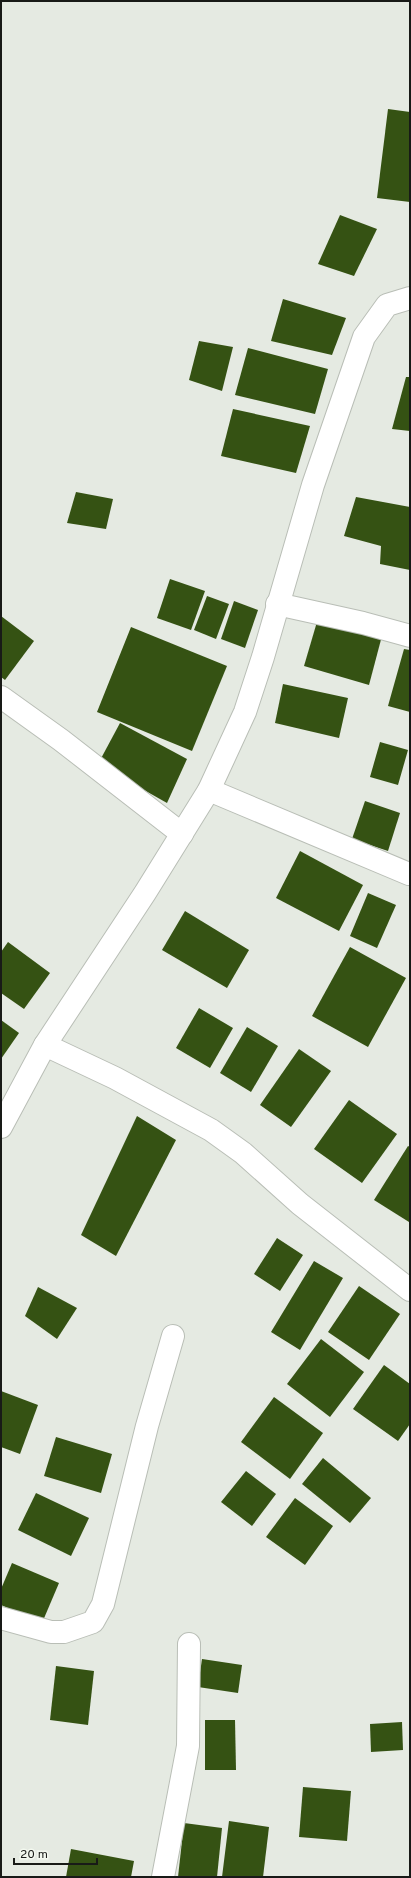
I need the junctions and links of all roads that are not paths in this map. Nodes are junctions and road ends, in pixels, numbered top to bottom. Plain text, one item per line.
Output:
1 (410, 298) edge
2 (277, 604) junction
3 (410, 636) edge
4 (1, 697) edge
5 (209, 790) junction
6 (182, 834) junction
7 (409, 874) edge
8 (45, 1045) junction
9 (1, 1127) edge
10 (410, 1290) edge
11 (173, 1336) dead end
12 (1, 1618) edge
13 (188, 1644) dead end
14 (163, 1877) edge

1 - 2 street
2 - 3 street
2 - 5 street
4 - 6 street
5 - 6 street
5 - 7 street
6 - 8 street
8 - 9 street
8 - 10 street
11 - 12 street
13 - 14 street

